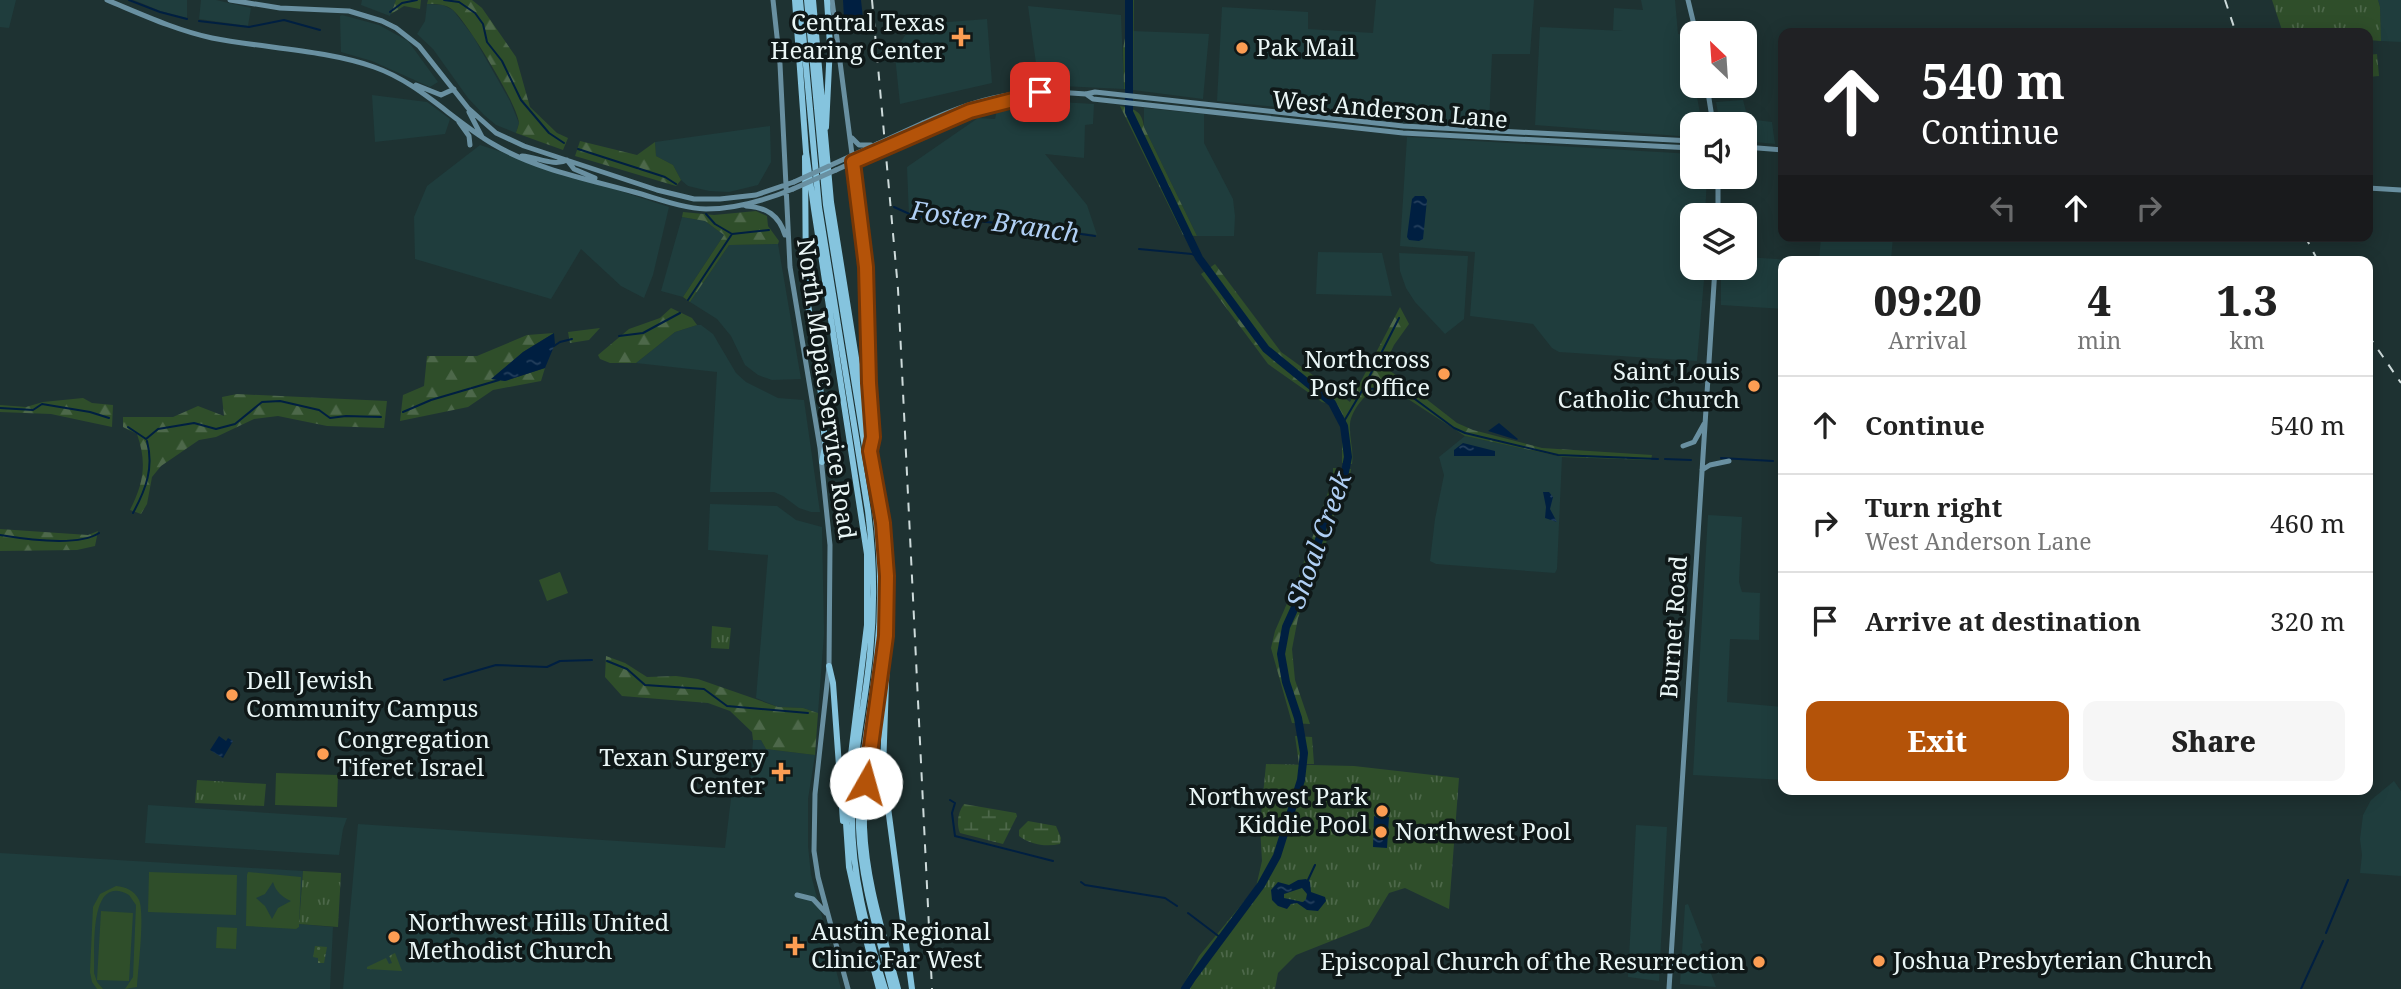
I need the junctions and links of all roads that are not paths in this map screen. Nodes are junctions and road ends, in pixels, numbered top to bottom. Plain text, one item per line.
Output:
1 (107, 0) edge
2 (230, 0) edge
3 (773, 0) edge
4 (798, 0) edge
5 (807, 0) edge
6 (813, 0) edge
7 (829, 0) edge
8 (1688, 0) edge
9 (1693, 21) edge
10 (406, 81) junction
11 (454, 89) junction
12 (1031, 93) junction
13 (468, 108) junction
14 (452, 114) junction
15 (1298, 117) junction
16 (1480, 129) junction
17 (850, 133) junction
18 (1507, 134) junction
19 (1447, 135) junction
20 (501, 136) junction
21 (824, 136) junction
22 (482, 137) junction
23 (1609, 140) junction
24 (1680, 141) edge
25 (877, 144) junction
26 (470, 145) dead end
27 (1680, 147) edge
28 (1757, 148) edge
29 (1778, 150) edge
30 (806, 152) junction
31 (516, 155) junction
32 (567, 160) junction
33 (850, 160) junction
34 (604, 184) junction
35 (2373, 188) edge
36 (785, 189) junction
37 (2401, 190) edge
38 (740, 206) junction
39 (788, 246) junction
40 (1713, 280) edge
41 (1705, 422) junction
42 (1683, 446) dead end
43 (870, 451) junction
44 (1728, 461) dead end
45 (822, 462) junction
46 (1702, 470) junction
47 (886, 636) junction
48 (829, 666) junction
49 (846, 838) junction
50 (797, 895) dead end
51 (830, 920) junction
52 (848, 989) edge
53 (883, 989) edge
54 (892, 989) edge
55 (898, 989) edge
56 (912, 989) edge
57 (1669, 989) edge

1 - 10 main road
2 - 11 main road
3 - 36 main road, North Mopac Service Road
4 - 30 highway
4 - 53 highway
5 - 54 highway
6 - 21 highway
7 - 17 main road
7 - 21 highway
8 - 9 main road
10 - 11 main road
10 - 14 main road
11 - 13 main road
12 - 15 main road, West Anderson Lane
12 - 25 main road, West Anderson Lane, bridge
12 - 33 main road, West Anderson Lane, bridge
13 - 20 main road
13 - 22 main road
14 - 22 main road
14 - 26 main road
15 - 16 main road, West Anderson Lane
15 - 19 main road, West Anderson Lane
16 - 18 main road, West Anderson Lane
16 - 19 main road
17 - 25 main road
17 - 33 main road
18 - 19 main road, West Anderson Lane
18 - 23 main road, West Anderson Lane
20 - 22 main road
20 - 32 main road
21 - 43 highway
22 - 31 main road
23 - 24 main road, West Anderson Lane
23 - 27 main road, West Anderson Lane
25 - 33 main road, West Anderson Lane
28 - 29 main road
30 - 45 highway
30 - 49 highway
31 - 32 main road
31 - 34 main road
32 - 34 main road
32 - 36 main road
33 - 36 main road, West Anderson Lane, bridge
33 - 36 main road, West Anderson Lane, bridge
33 - 43 highway
34 - 38 main road
35 - 37 main road
36 - 38 main road
36 - 39 main road, North Mopac Service Road
38 - 39 main road
39 - 45 main road, North Mopac Service Road
40 - 41 main road, Burnet Road
41 - 42 main road
41 - 46 main road, Burnet Road
43 - 47 highway
44 - 46 main road
45 - 48 main road, North Mopac Service Road
46 - 57 main road, Burnet Road
47 - 55 highway
47 - 56 highway
48 - 49 highway
48 - 51 main road, North Mopac Service Road
49 - 53 highway
50 - 51 main road
51 - 52 main road, North Mopac Service Road

